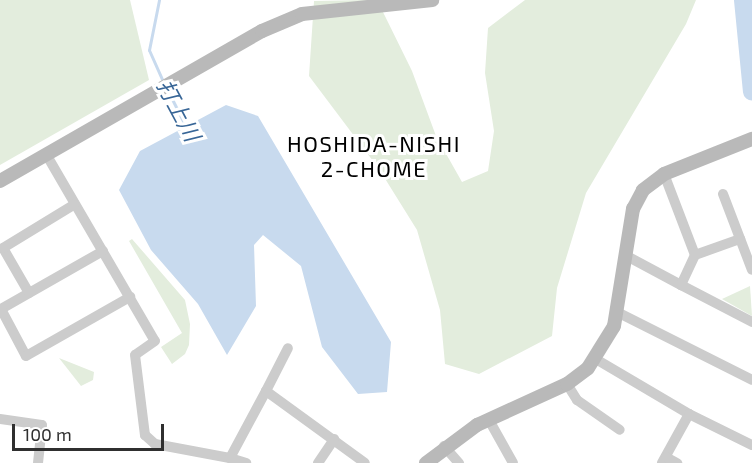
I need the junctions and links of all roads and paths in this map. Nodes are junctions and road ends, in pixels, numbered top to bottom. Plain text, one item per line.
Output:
1 (432, 0) edge
2 (748, 141) edge
3 (46, 154) junction
4 (663, 174) junction
5 (0, 181) edge
6 (723, 194) dead end
7 (75, 204) junction
8 (740, 239) junction
9 (103, 251) junction
10 (625, 255) junction
11 (695, 255) junction
12 (752, 270) edge
13 (681, 285) junction
14 (29, 293) junction
15 (130, 297) junction
16 (617, 312) junction
17 (752, 322) edge
18 (288, 348) dead end
19 (594, 358) junction
20 (752, 380) edge
21 (567, 384) junction
22 (266, 391) junction
23 (689, 414) junction
24 (0, 419) edge
25 (489, 420) junction
26 (620, 430) dead end
27 (334, 438) junction
28 (752, 445) edge
29 (444, 446) junction
30 (230, 458) junction
31 (664, 460) edge
32 (38, 463) edge
33 (246, 463) edge
34 (318, 463) edge
35 (365, 463) edge
36 (426, 463) edge
37 (459, 463) edge
38 (513, 463) edge
39 (677, 463) edge

1 - 3 street
2 - 4 street
3 - 5 street
3 - 7 street
4 - 10 street
4 - 11 street
6 - 8 street
7 - 9 street
7 - 14 street
8 - 11 street
8 - 12 street
9 - 14 street
9 - 15 street
10 - 13 street
10 - 16 street
11 - 13 street
13 - 17 street
14 - 15 street
15 - 30 street
16 - 19 street
16 - 20 street
18 - 22 street
19 - 21 street
19 - 23 street
21 - 25 street
21 - 26 street
22 - 27 street
22 - 30 street
23 - 28 street
23 - 31 street
24 - 32 street
25 - 29 street
25 - 38 street
27 - 34 street
27 - 35 street
29 - 36 street
29 - 37 street
30 - 33 street
31 - 39 street

